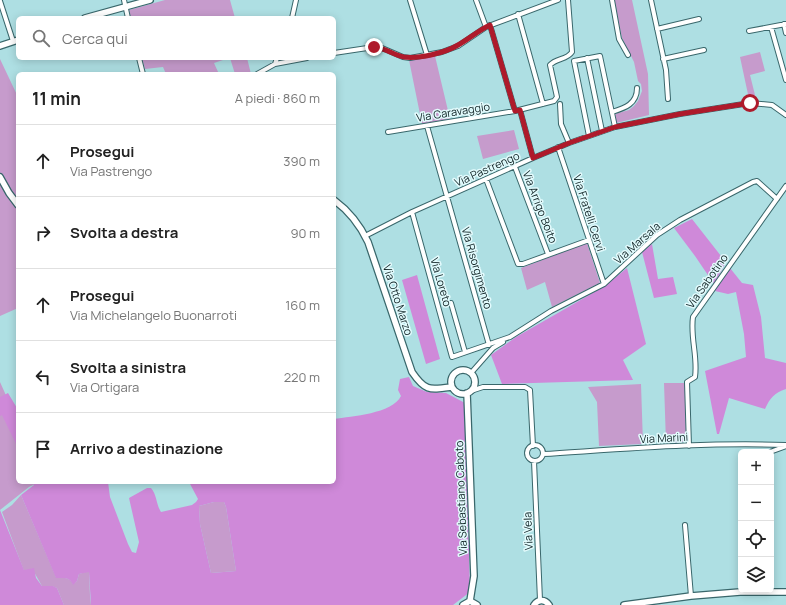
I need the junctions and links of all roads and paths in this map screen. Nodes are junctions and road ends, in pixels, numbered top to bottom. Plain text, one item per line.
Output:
1 (124, 0) edge
2 (150, 0) edge
3 (296, 0) edge
4 (410, 0) edge
5 (476, 0) edge
6 (558, 0) edge
7 (568, 0) edge
8 (612, 0) edge
9 (651, 0) edge
10 (0, 1) edge
11 (125, 6) junction
12 (518, 14) junction
13 (92, 16) edge
14 (128, 16) edge
15 (292, 16) edge
16 (699, 19) dead end
17 (785, 24) edge
18 (488, 26) junction
19 (771, 27) junction
20 (657, 29) junction
21 (749, 31) dead end
22 (786, 33) edge
23 (15, 41) edge
24 (0, 46) edge
25 (704, 50) dead end
26 (336, 53) edge
27 (427, 55) junction
28 (628, 55) dead end
29 (587, 58) junction
30 (663, 59) junction
31 (140, 60) edge
32 (277, 60) edge
33 (296, 60) edge
34 (274, 64) junction
35 (142, 72) edge
36 (260, 72) edge
37 (786, 80) edge
38 (637, 88) dead end
39 (668, 99) dead end
40 (543, 104) junction
41 (560, 104) dead end
42 (520, 110) junction
43 (515, 111) junction
44 (612, 112) junction
45 (786, 114) edge
46 (427, 126) junction
47 (615, 127) junction
48 (602, 131) junction
49 (388, 132) dead end
50 (589, 136) junction
51 (569, 143) junction
52 (558, 147) junction
53 (533, 158) junction
54 (515, 167) junction
55 (0, 177) edge
56 (486, 179) junction
57 (786, 186) edge
58 (447, 196) junction
59 (777, 199) junction
60 (16, 202) edge
61 (336, 202) edge
62 (412, 212) junction
63 (366, 236) junction
64 (589, 240) junction
65 (548, 254) junction
66 (604, 284) junction
67 (451, 303) dead end
68 (510, 338) junction
69 (489, 345) junction
70 (465, 352) junction
71 (452, 357) joint
72 (471, 373) junction
73 (451, 387) junction
74 (469, 392) junction
75 (786, 445) edge
76 (533, 446) junction
77 (689, 446) junction
78 (774, 450) edge
79 (543, 454) junction
80 (534, 461) junction
81 (684, 525) dead end
82 (738, 589) edge
83 (774, 591) edge
84 (786, 592) edge
85 (691, 596) junction
86 (540, 600) junction
87 (470, 601) junction
88 (463, 605) edge
89 (477, 605) edge
90 (534, 605) edge
91 (549, 605) edge
92 (624, 605) edge

1 - 11 street
2 - 11 street
3 - 15 street
4 - 27 street
5 - 18 street
6 - 12 street
7 - 40 street
8 - 28 street
9 - 20 street
10 - 23 street
11 - 13 street
11 - 14 street
12 - 18 street
12 - 40 street
16 - 20 street
17 - 19 street
17 - 22 street
18 - 27 street
18 - 43 street
19 - 21 street
19 - 37 street
20 - 30 street
23 - 24 street
25 - 30 street
26 - 27 street
29 - 44 street
29 - 48 street
29 - 50 street
30 - 39 street
31 - 35 street
32 - 34 street
33 - 34 street
34 - 36 street
38 - 44 street
40 - 42 street, Via Caravaggio
41 - 51 street
42 - 43 street, Via Caravaggio
42 - 53 street
43 - 46 street, Via Caravaggio
44 - 47 street
45 - 47 street, Via Pastrengo
46 - 49 street, Via Caravaggio
46 - 58 street, Via Risorgimento
47 - 48 street, Via Pastrengo
48 - 50 street, Via Pastrengo
50 - 51 street, Via Pastrengo
51 - 52 street, Via Pastrengo
52 - 53 street, Via Pastrengo
52 - 64 street, Via Fratelli Cervi
53 - 54 street, Via Pastrengo
54 - 56 street, Via Pastrengo
54 - 65 street, Via Arrigo Boito
55 - 60 street
56 - 58 street, Via Pastrengo
56 - 65 street
57 - 59 street, Via Sabotino
58 - 62 street, Via Pastrengo
58 - 69 street, Via Risorgimento
59 - 66 street, Via Marsala
59 - 77 street, Via Sabotino
61 - 63 street, Via Otto Marzo
62 - 63 street, Via Pastrengo
62 - 71 street, Via Loreto
63 - 73 street, Via Otto Marzo
64 - 65 street
64 - 66 street, Via Fratelli Cervi
66 - 68 street, Via Marsala
67 - 70 street
68 - 69 street, Via Marsala
68 - 72 street, Via Marsala
69 - 70 street, Via Marsala
70 - 71 street, Via Marsala
72 - 73 street
72 - 74 street
73 - 74 street
74 - 76 street, Via Vela
74 - 87 street, Via Sebastiano Caboto
75 - 77 street, Via Marini
75 - 78 street
76 - 79 street
76 - 80 street, Via Vela
77 - 79 street, Via Marini
79 - 80 street
80 - 86 street, Via Vela
81 - 85 street
82 - 85 street
83 - 84 street
85 - 92 street
86 - 90 street
86 - 91 street
87 - 88 street
87 - 89 street

